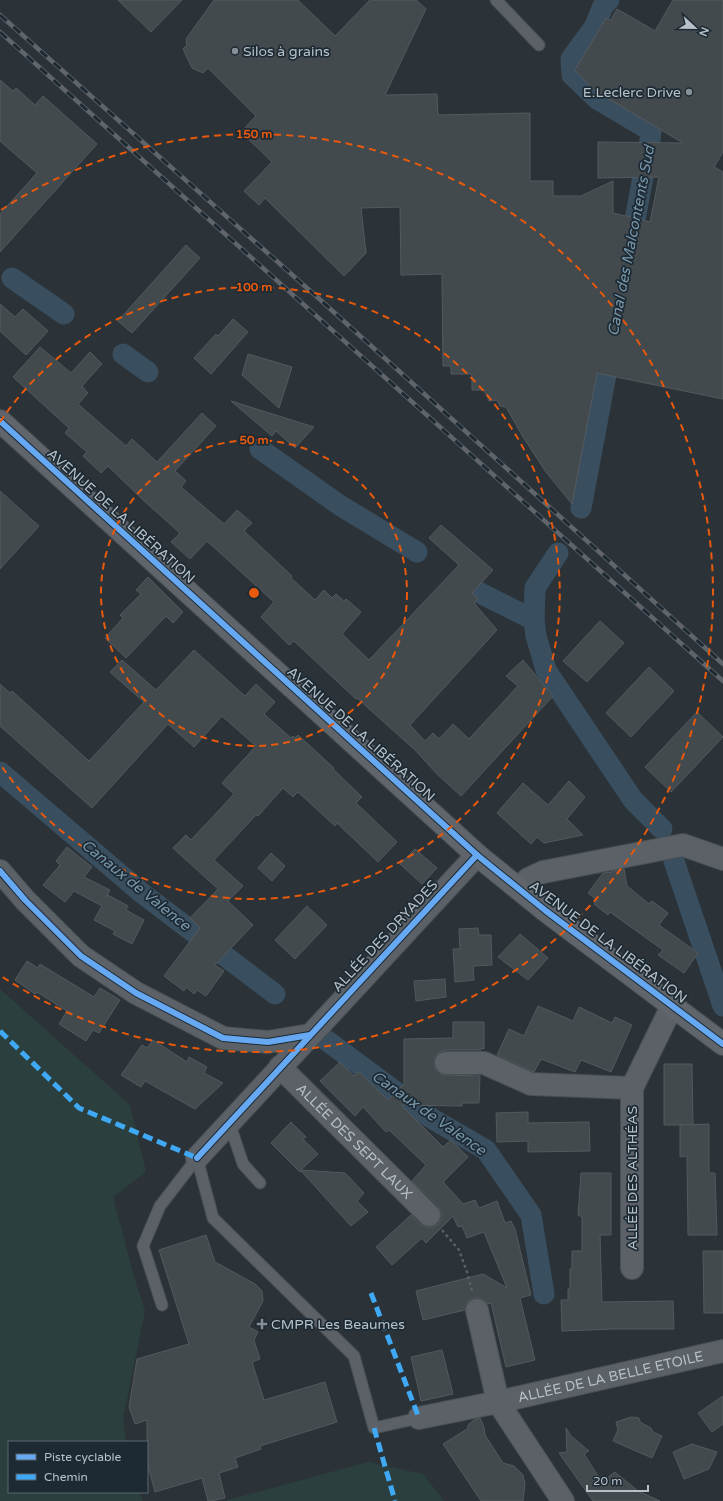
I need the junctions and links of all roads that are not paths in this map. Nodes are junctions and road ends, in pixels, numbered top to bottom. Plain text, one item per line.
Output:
1 (496, 0) edge
2 (539, 45) dead end
3 (0, 421) edge
4 (477, 855) junction
5 (723, 859) edge
6 (0, 871) edge
7 (519, 889) junction
8 (672, 1006) junction
9 (310, 1034) junction
10 (723, 1044) edge
11 (446, 1063) dead end
12 (280, 1067) junction
13 (632, 1088) junction
14 (229, 1122) junction
15 (197, 1158) junction
16 (260, 1183) dead end
17 (429, 1215) road end
18 (632, 1268) dead end
19 (162, 1305) dead end
20 (477, 1310) road end
21 (723, 1351) edge
22 (498, 1402) junction
23 (419, 1418) joint
24 (563, 1501) edge

1 - 2 lane
3 - 4 main road, AVENUE DE LA LIBÉRATION
4 - 7 main road, AVENUE DE LA LIBÉRATION
4 - 9 street, ALLÉE DES DRYADES
5 - 7 street
6 - 9 street
7 - 8 main road, AVENUE DE LA LIBÉRATION
8 - 10 main road, AVENUE DE LA LIBÉRATION
8 - 13 street, ALLÉE DES ALTHÉAS
9 - 12 street, ALLÉE DES DRYADES
11 - 13 street, ALLÉE DES ALTHÉAS
12 - 14 street, ALLÉE DES DRYADES
12 - 17 street, ALLÉE DES SEPT LAUX
13 - 18 street, ALLÉE DES ALTHÉAS
14 - 15 street, ALLÉE DES DRYADES
14 - 16 lane
15 - 19 lane
15 - 23 lane
20 - 22 street, ALLÉE DE LA BELLE ETOILE
21 - 22 street, ALLÉE DE LA BELLE ETOILE
22 - 23 street, ALLÉE DE LA BELLE ETOILE
22 - 24 street, ALLÉE DE LA BELLE ETOILE

